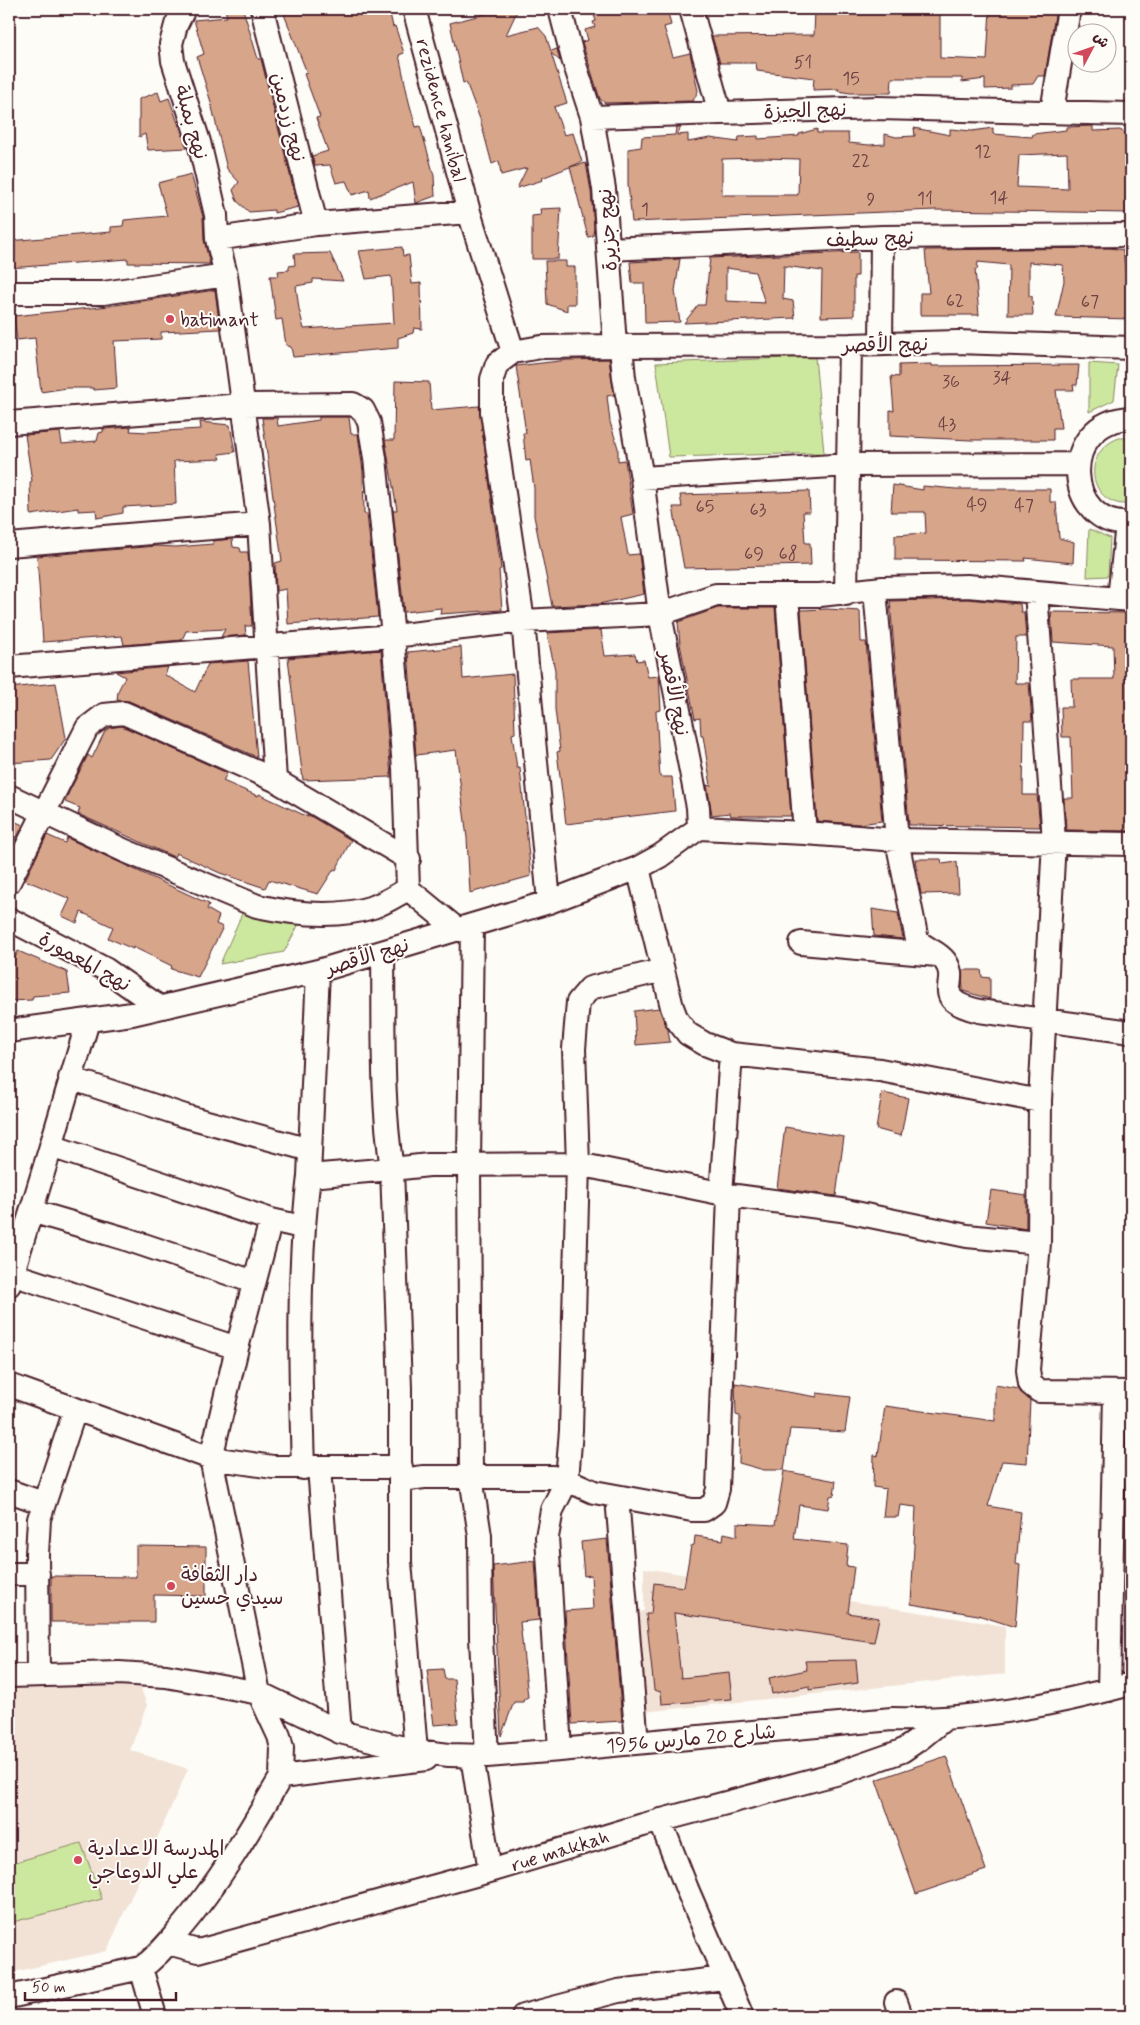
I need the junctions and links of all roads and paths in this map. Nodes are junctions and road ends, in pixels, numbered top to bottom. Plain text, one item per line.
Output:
1 (184, 9) edge
2 (262, 9) edge
3 (414, 9) edge
4 (560, 9) edge
5 (691, 9) edge
6 (1069, 9) edge
7 (1052, 111) junction
8 (720, 113) junction
9 (1131, 114) edge
10 (592, 117) junction
11 (469, 212) junction
12 (316, 224) junction
13 (1131, 235) edge
14 (882, 237) junction
15 (217, 239) junction
16 (608, 249) junction
17 (226, 275) junction
18 (9, 293) edge
19 (881, 344) junction
20 (850, 345) junction
21 (618, 346) junction
22 (1131, 348) edge
23 (513, 352) junction
24 (243, 405) junction
25 (1131, 418) edge
26 (9, 423) edge
27 (1077, 464) junction
28 (849, 465) junction
29 (642, 478) junction
30 (259, 524) junction
31 (1129, 524) edge
32 (9, 545) edge
33 (875, 590) junction
34 (1036, 592) junction
35 (787, 594) junction
36 (846, 594) junction
37 (1125, 599) edge
38 (660, 614) junction
39 (523, 621) junction
40 (394, 636) junction
41 (265, 644) junction
42 (9, 667) edge
43 (275, 780) junction
44 (9, 796) edge
45 (43, 812) junction
46 (699, 828) junction
47 (805, 833) junction
48 (897, 840) junction
49 (1054, 841) junction
50 (1131, 844) edge
51 (409, 859) junction
52 (638, 868) junction
53 (9, 882) edge
54 (408, 890) junction
55 (549, 902) junction
56 (9, 919) edge
57 (465, 927) junction
58 (800, 943) dead end
59 (383, 952) junction
60 (938, 955) junction
61 (663, 970) junction
62 (318, 972) junction
63 (159, 1007) junction
64 (1046, 1018) junction
65 (88, 1021) junction
66 (9, 1031) edge
67 (1131, 1032) edge
68 (730, 1054) junction
69 (70, 1078) junction
70 (1040, 1101) junction
71 (51, 1146) junction
72 (310, 1150) junction
73 (469, 1164) junction
74 (578, 1164) junction
75 (392, 1169) junction
76 (309, 1176) junction
77 (725, 1194) junction
78 (32, 1211) junction
79 (271, 1220) junction
80 (302, 1227) junction
81 (1039, 1243) junction
82 (11, 1275) edge
83 (254, 1282) junction
84 (237, 1348) junction
85 (9, 1385) edge
86 (1123, 1393) edge
87 (75, 1410) junction
88 (212, 1458) junction
89 (311, 1468) junction
90 (401, 1474) junction
91 (471, 1477) junction
92 (567, 1480) junction
93 (9, 1491) edge
94 (617, 1497) junction
95 (43, 1503) junction
96 (9, 1574) edge
97 (38, 1574) junction
98 (38, 1675) junction
99 (9, 1676) edge
100 (1131, 1684) edge
101 (1109, 1690) junction
102 (259, 1693) junction
103 (943, 1720) junction
104 (340, 1732) junction
105 (637, 1743) junction
106 (560, 1750) junction
107 (416, 1751) junction
108 (449, 1755) junction
109 (479, 1756) junction
110 (282, 1777) junction
111 (660, 1820) junction
112 (490, 1871) junction
113 (168, 1943) junction
114 (141, 1968) junction
115 (724, 1978) junction
116 (9, 1997) edge
117 (155, 2016) edge
118 (523, 2016) edge
119 (742, 2016) edge

1 - 15 street, نهج بمبلة
2 - 12 street, نهج زردمين
3 - 11 street, rezidence hanibal
4 - 10 street
5 - 8 street
6 - 7 street
7 - 8 street, نهج الجيزة
7 - 9 street, نهج الجيزة
8 - 10 street, نهج الجيزة
10 - 16 street, نهج جزيرة
11 - 12 street
11 - 23 street, rezidence hanibal
12 - 15 street
13 - 14 street, نهج سطيف
14 - 16 street, نهج سطيف
14 - 19 street
15 - 17 street, نهج بمبلة
16 - 21 street, نهج جزيرة
17 - 18 street
17 - 24 street, نهج بمبلة
19 - 20 street, نهج الأقصر
19 - 22 street, نهج الأقصر
20 - 21 street, نهج الأقصر
20 - 28 street
21 - 23 street
21 - 29 street, نهج الأقصر
23 - 39 street
24 - 26 street
24 - 30 street, نهج بمبلة
24 - 40 street
25 - 27 street
27 - 28 street
27 - 31 street
28 - 29 street
28 - 36 street
29 - 38 street, نهج الأقصر
30 - 32 street
30 - 41 street, نهج بمبلة
31 - 37 street
33 - 34 street
33 - 36 street
33 - 48 street
34 - 37 street
34 - 49 street
35 - 36 street
35 - 38 street
35 - 47 street
38 - 39 street
38 - 46 street, نهج الأقصر
39 - 40 street
39 - 55 street
40 - 41 street
40 - 51 street
41 - 42 street
41 - 43 street, نهج بمبلة
43 - 45 street
43 - 51 street
44 - 45 street
45 - 53 street
45 - 54 street
46 - 47 street
46 - 52 street, نهج الأقصر
47 - 48 street
48 - 49 street
48 - 60 street
49 - 50 street
49 - 64 street
51 - 54 street
52 - 55 street, نهج الأقصر
52 - 61 street
54 - 57 street
55 - 57 street, نهج الأقصر
56 - 63 street, نهج المعمورة
57 - 59 street, نهج الأقصر
57 - 73 street
58 - 60 street
59 - 62 street, نهج الأقصر
59 - 75 street
60 - 64 street
61 - 68 street
61 - 74 street
62 - 63 street, نهج الأقصر
62 - 72 street
63 - 65 street, نهج الأقصر
64 - 67 street
64 - 70 street
65 - 66 street, نهج الأقصر
65 - 69 street
68 - 70 street
68 - 77 street
69 - 71 street
69 - 72 street
70 - 81 street
71 - 78 street
71 - 79 street
72 - 76 street
73 - 74 street
73 - 75 street
73 - 91 street
74 - 77 street
74 - 92 street
75 - 76 street
75 - 90 street
76 - 80 street
77 - 81 street
77 - 94 street
78 - 82 street
78 - 83 street
79 - 80 street
79 - 83 street
80 - 89 street
81 - 86 street
82 - 84 street
83 - 84 street
84 - 88 street
85 - 87 street
86 - 101 street
87 - 88 street
87 - 95 street
88 - 89 street
88 - 102 street
89 - 90 street
89 - 104 street
90 - 91 street
90 - 107 street
91 - 92 street
91 - 109 street
92 - 94 street
92 - 106 street
93 - 95 street
94 - 105 street
95 - 97 street
96 - 97 street
97 - 98 street
98 - 99 street, شارع 20 مارس 1956
98 - 102 street, شارع 20 مارس 1956
100 - 101 street, شارع 20 مارس 1956
101 - 103 street, شارع 20 مارس 1956
102 - 104 street, شارع 20 مارس 1956
102 - 110 street
103 - 105 street, شارع 20 مارس 1956
103 - 111 street, rue makkah
104 - 107 street, شارع 20 مارس 1956
105 - 106 street, شارع 20 مارس 1956
106 - 109 street, شارع 20 مارس 1956
107 - 108 street, شارع 20 مارس 1956
108 - 109 street, شارع 20 مارس 1956
108 - 110 street
109 - 112 street
110 - 113 street
111 - 112 street, rue makkah
111 - 115 street
112 - 113 street, rue makkah
113 - 114 street
114 - 116 street
114 - 117 street
115 - 118 street
115 - 119 street

